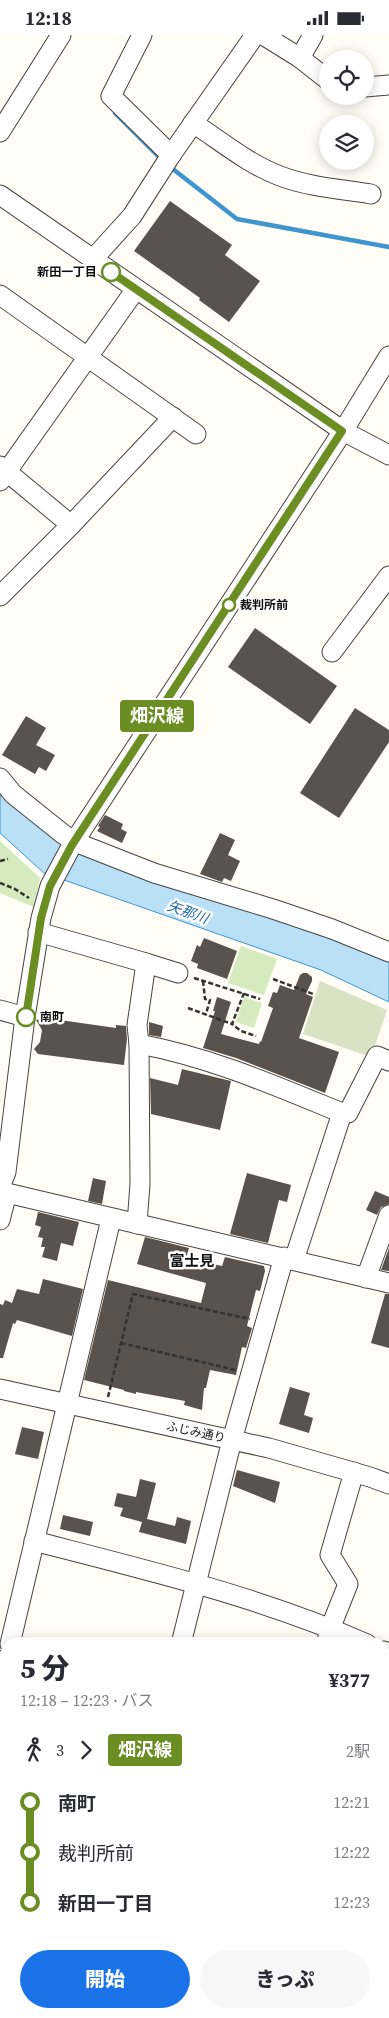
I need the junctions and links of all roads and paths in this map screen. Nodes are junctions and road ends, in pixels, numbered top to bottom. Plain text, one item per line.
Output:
1 (61, 35) edge
2 (142, 35) edge
3 (255, 35) edge
4 (263, 35) edge
5 (313, 35) edge
6 (300, 58) junction
7 (319, 73) edge
8 (389, 85) edge
9 (374, 86) edge
10 (193, 123) junction
11 (0, 131) edge
12 (171, 155) junction
13 (371, 194) dead end
14 (0, 195) edge
15 (93, 259) junction
16 (136, 289) junction
17 (0, 295) edge
18 (87, 356) junction
19 (389, 356) edge
20 (173, 417) junction
21 (342, 431) junction
22 (196, 434) dead end
23 (389, 455) edge
24 (2, 473) edge
25 (71, 525) junction
26 (389, 576) edge
27 (0, 596) edge
28 (332, 652) dead end
29 (0, 779) edge
30 (74, 843) junction
31 (8, 859) dead end
32 (0, 861) edge
33 (0, 883) edge
34 (36, 900) dead end
35 (38, 932) junction
36 (389, 951) edge
37 (146, 963) junction
38 (178, 973) joint
39 (273, 979) dead end
40 (203, 980) junction
41 (239, 987) dead end
42 (238, 991) junction
43 (244, 993) junction
44 (313, 993) dead end
45 (260, 999) dead end
46 (188, 1008) dead end
47 (0, 1010) edge
48 (206, 1014) junction
49 (26, 1017) junction
50 (232, 1024) junction
51 (256, 1036) dead end
52 (139, 1045) junction
53 (389, 1061) edge
54 (342, 1113) junction
55 (2, 1189) edge
56 (389, 1215) edge
57 (111, 1219) junction
58 (0, 1220) edge
59 (136, 1224) junction
60 (289, 1259) junction
61 (366, 1278) junction
62 (389, 1283) edge
63 (254, 1320) dead end
64 (121, 1343) junction
65 (237, 1370) dead end
66 (0, 1389) edge
67 (108, 1397) dead end
68 (66, 1403) junction
69 (232, 1440) junction
70 (354, 1472) junction
71 (389, 1484) edge
72 (34, 1541) junction
73 (196, 1583) junction
74 (329, 1636) edge
75 (12, 1637) edge
76 (183, 1637) edge

1 - 11 street
2 - 12 street
3 - 10 street
4 - 6 street
5 - 6 street
6 - 7 street
8 - 9 street
10 - 12 street
10 - 13 street
12 - 15 street
14 - 15 street
15 - 16 street
16 - 18 street
16 - 21 street
17 - 18 street
18 - 20 street
18 - 24 street
19 - 21 street
20 - 22 street
20 - 25 street
21 - 23 street
21 - 30 street
24 - 25 street
25 - 27 street
26 - 28 street
29 - 30 street
30 - 35 street
30 - 36 street
31 - 32 path
33 - 34 path
35 - 37 street
35 - 49 street
37 - 38 street
37 - 52 street
38 - 40 path
39 - 44 path
40 - 42 path
40 - 48 path
41 - 42 path
42 - 43 path
43 - 45 path
43 - 50 path
46 - 48 path
47 - 49 street
48 - 50 path
49 - 55 street
50 - 51 path
52 - 54 street
52 - 59 street
53 - 54 street
54 - 60 street
55 - 57 street
55 - 58 street
56 - 61 street
57 - 59 street
57 - 68 street
59 - 60 street
60 - 61 street
60 - 69 street
61 - 62 street
63 - 64 path
64 - 65 path
64 - 67 path
66 - 68 street, ふじみ通り
68 - 69 street, ふじみ通り
68 - 72 street
69 - 70 street, ふじみ通り
69 - 73 street
70 - 71 street, ふじみ通り
70 - 74 street
72 - 73 street
72 - 75 street
73 - 74 street
73 - 76 street

